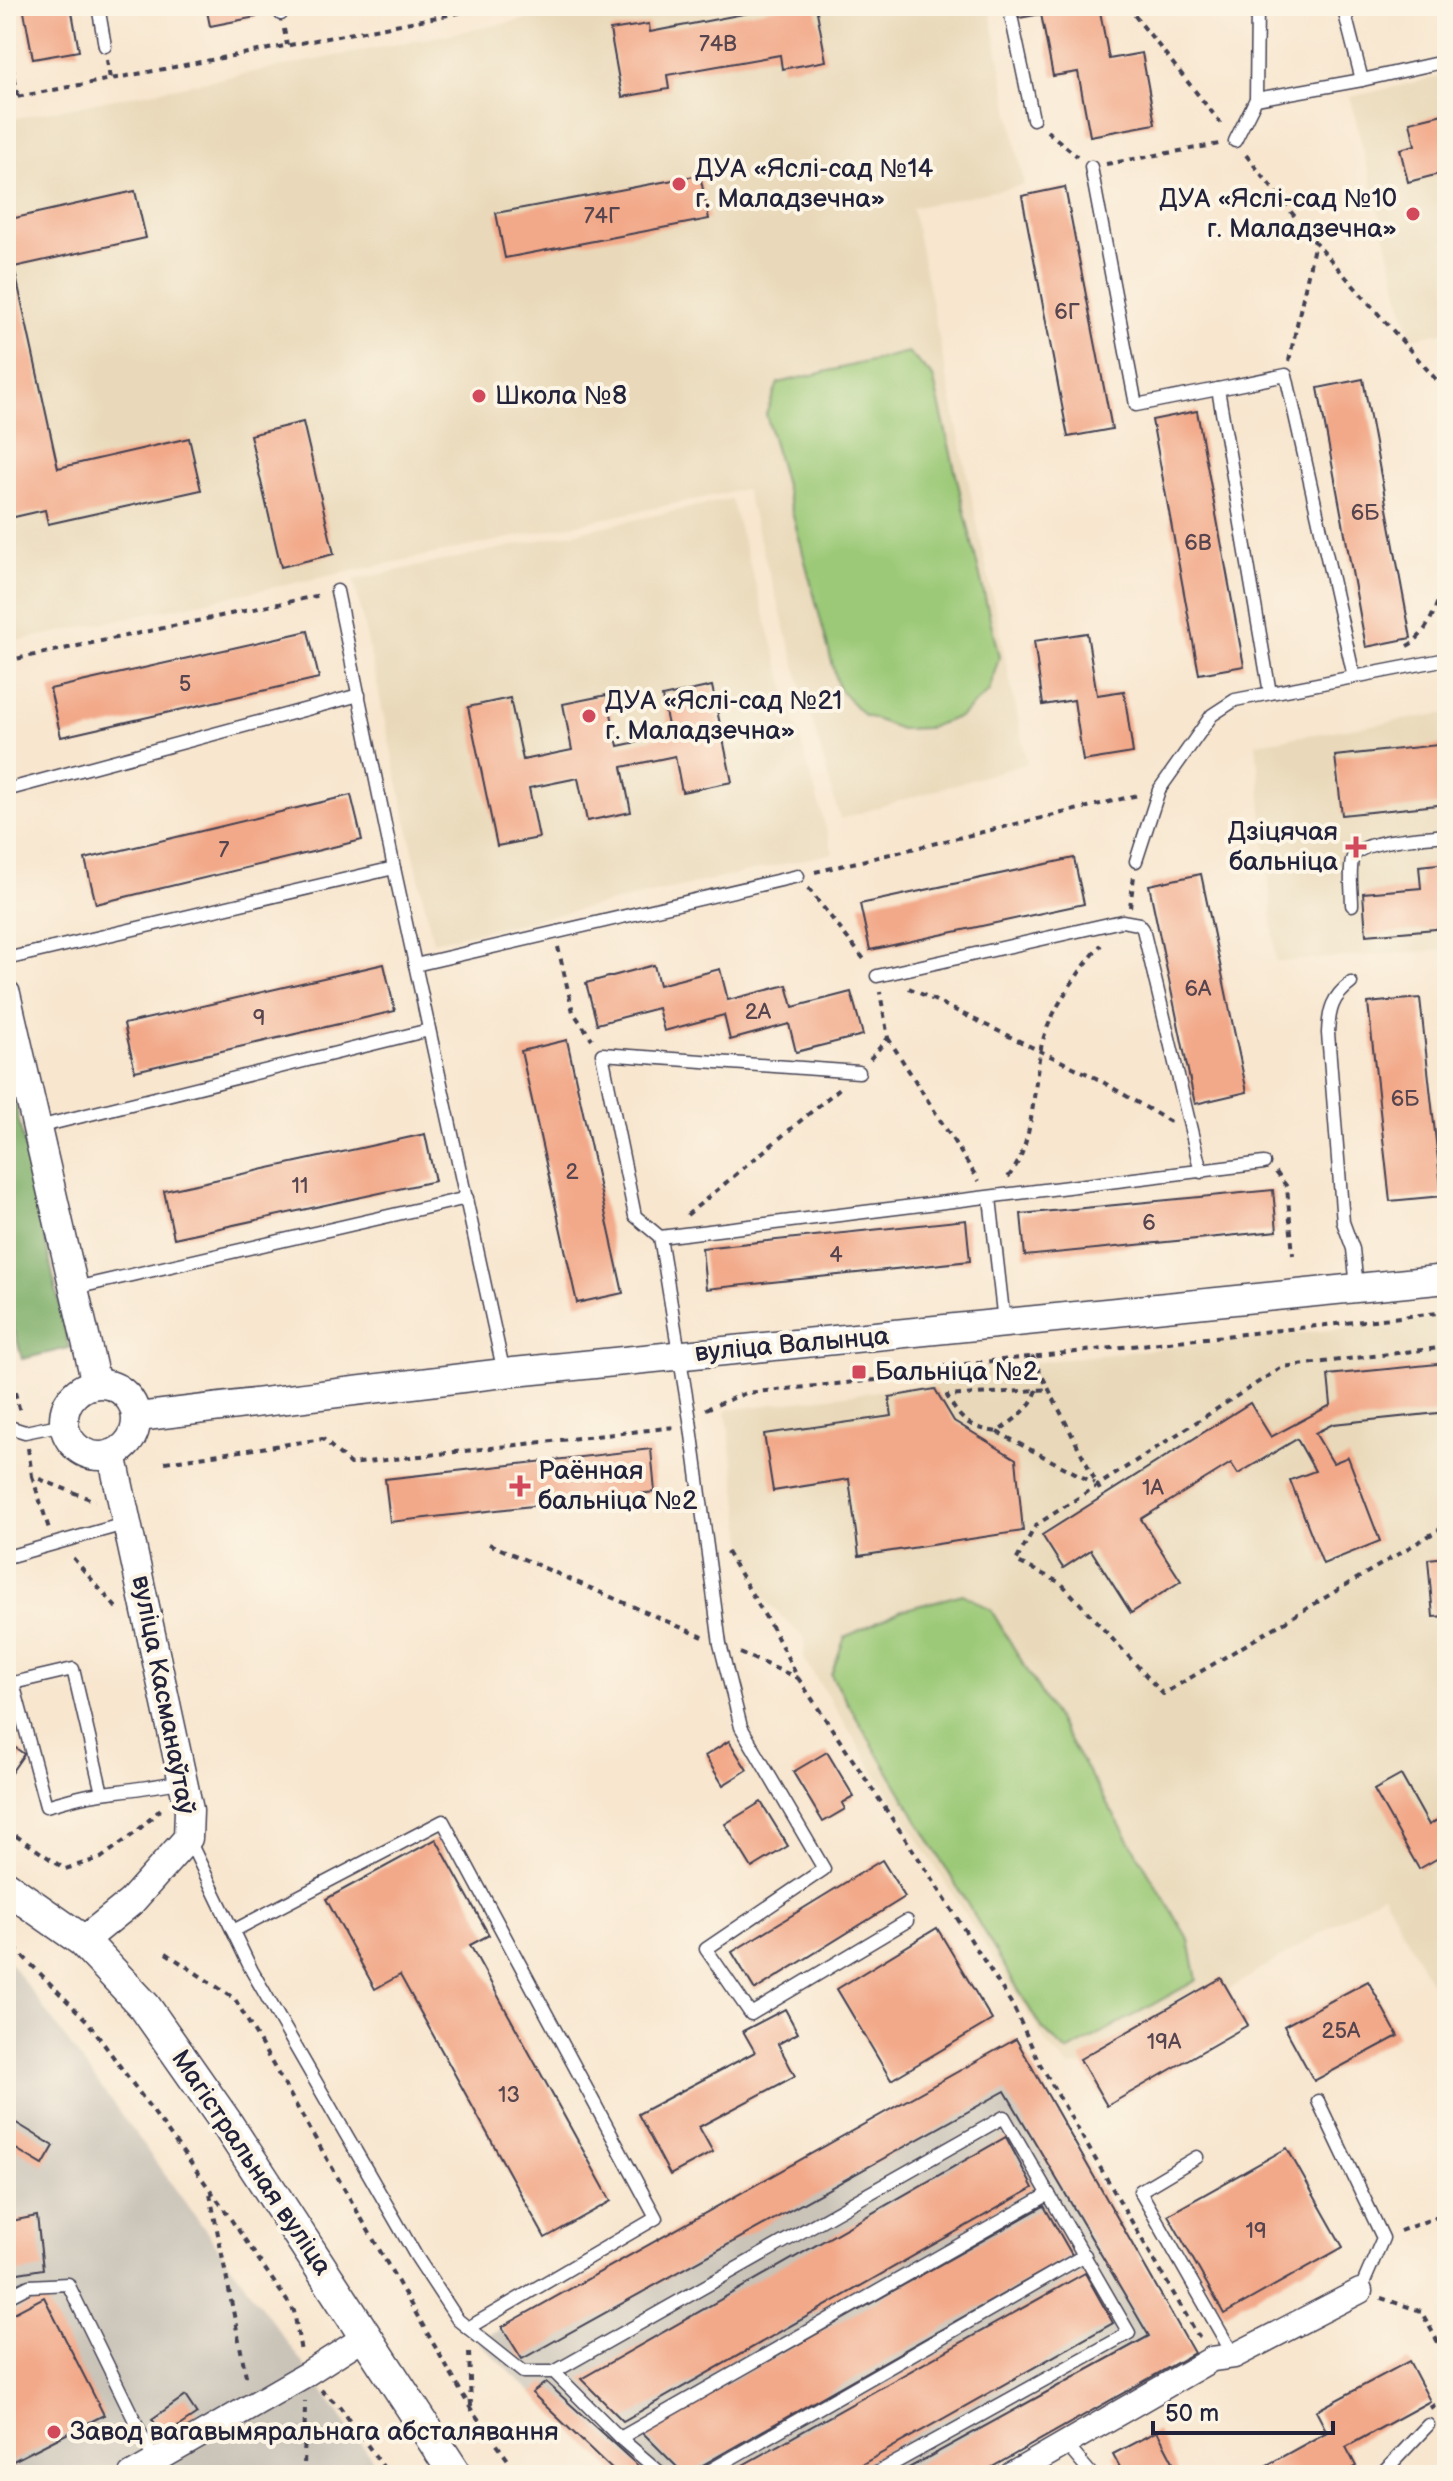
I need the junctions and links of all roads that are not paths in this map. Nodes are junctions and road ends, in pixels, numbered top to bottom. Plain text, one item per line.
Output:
1 (98, 6) edge
2 (1009, 6) edge
3 (1257, 6) edge
4 (1343, 6) edge
5 (105, 46) dead end
6 (1447, 61) edge
7 (1362, 80) junction
8 (1256, 99) junction
9 (1033, 119) road end
10 (1235, 141) road end
11 (1091, 167) road end
12 (1218, 389) junction
13 (337, 591) road end
14 (1447, 659) edge
15 (1354, 677) junction
16 (1270, 693) junction
17 (359, 695) junction
18 (6, 790) edge
19 (1447, 835) edge
20 (1136, 861) road end
21 (394, 868) junction
22 (798, 876) road end
23 (1352, 905) dead end
24 (6, 959) edge
25 (415, 965) junction
26 (880, 976) road end
27 (1351, 983) dead end
28 (6, 994) edge
29 (429, 1030) junction
30 (859, 1072) dead end
31 (38, 1127) junction
32 (1264, 1163) road end
33 (1201, 1172) junction
34 (467, 1198) junction
35 (990, 1198) junction
36 (660, 1237) junction
37 (1447, 1279) edge
38 (1357, 1287) junction
39 (75, 1288) junction
40 (1004, 1325) junction
41 (680, 1355) junction
42 (504, 1373) junction
43 (96, 1384) junction
44 (138, 1417) junction
45 (64, 1424) junction
46 (6, 1426) edge
47 (112, 1454) junction
48 (128, 1523) junction
49 (7, 1557) edge
50 (176, 1783) junction
51 (102, 1793) junction
52 (188, 1838) junction
53 (6, 1887) edge
54 (907, 1921) dead end
55 (233, 1931) junction
56 (83, 1941) junction
57 (1318, 2101) dead end
58 (1197, 2157) dead end
59 (1049, 2194) junction
60 (1085, 2255) junction
61 (1360, 2291) joint
62 (6, 2298) edge
63 (468, 2328) junction
64 (366, 2336) junction
65 (1223, 2358) junction
66 (554, 2372) junction
67 (1428, 2425) dead end
68 (620, 2438) junction
69 (1064, 2442) junction
70 (155, 2462) junction
71 (131, 2475) edge
72 (456, 2475) edge
73 (663, 2475) edge
74 (702, 2475) edge
75 (873, 2475) edge
76 (1011, 2475) edge
77 (1092, 2475) edge
78 (1381, 2475) edge

1 - 5 lane
2 - 9 lane
3 - 8 lane
4 - 7 lane
6 - 7 lane
7 - 8 lane
8 - 10 lane
11 - 12 lane
12 - 15 lane
12 - 16 lane
13 - 17 lane
14 - 15 lane
15 - 16 lane
16 - 20 lane
17 - 18 lane
17 - 21 lane
19 - 23 lane
21 - 24 lane
21 - 25 lane
22 - 25 lane
25 - 29 lane
26 - 33 lane
27 - 38 lane
28 - 31 street
29 - 31 lane
29 - 34 lane
30 - 36 lane
31 - 39 street
32 - 33 lane
33 - 35 lane
34 - 39 lane
34 - 42 lane
35 - 36 lane
35 - 40 lane
36 - 41 lane
37 - 38 street, вуліца Валынца
38 - 40 street, вуліца Валынца
39 - 43 street
40 - 41 street, вуліца Валынца
41 - 42 street, вуліца Валынца
41 - 54 lane
42 - 44 street, вуліца Валынца
43 - 44 street
43 - 45 street
44 - 47 street
45 - 46 lane
45 - 47 street
47 - 48 street, вуліца Касманаўтаў
48 - 49 lane
48 - 50 street, вуліца Касманаўтаў
50 - 51 lane
50 - 52 street, вуліца Касманаўтаў
51 - 51 lane
52 - 55 lane
52 - 56 street, вуліца Касманаўтаў
53 - 56 main road, Магістральная вуліца
55 - 63 lane
55 - 63 lane
56 - 64 main road, Магістральная вуліца
57 - 61 lane
58 - 65 lane
59 - 60 lane
59 - 66 lane
59 - 68 lane
60 - 74 lane
60 - 75 lane
61 - 65 street
62 - 70 lane
63 - 66 lane
64 - 70 street
64 - 72 main road, Магістральная вуліца
65 - 69 street
66 - 68 lane
67 - 78 lane
68 - 73 lane
69 - 76 street
69 - 77 lane
70 - 71 street

